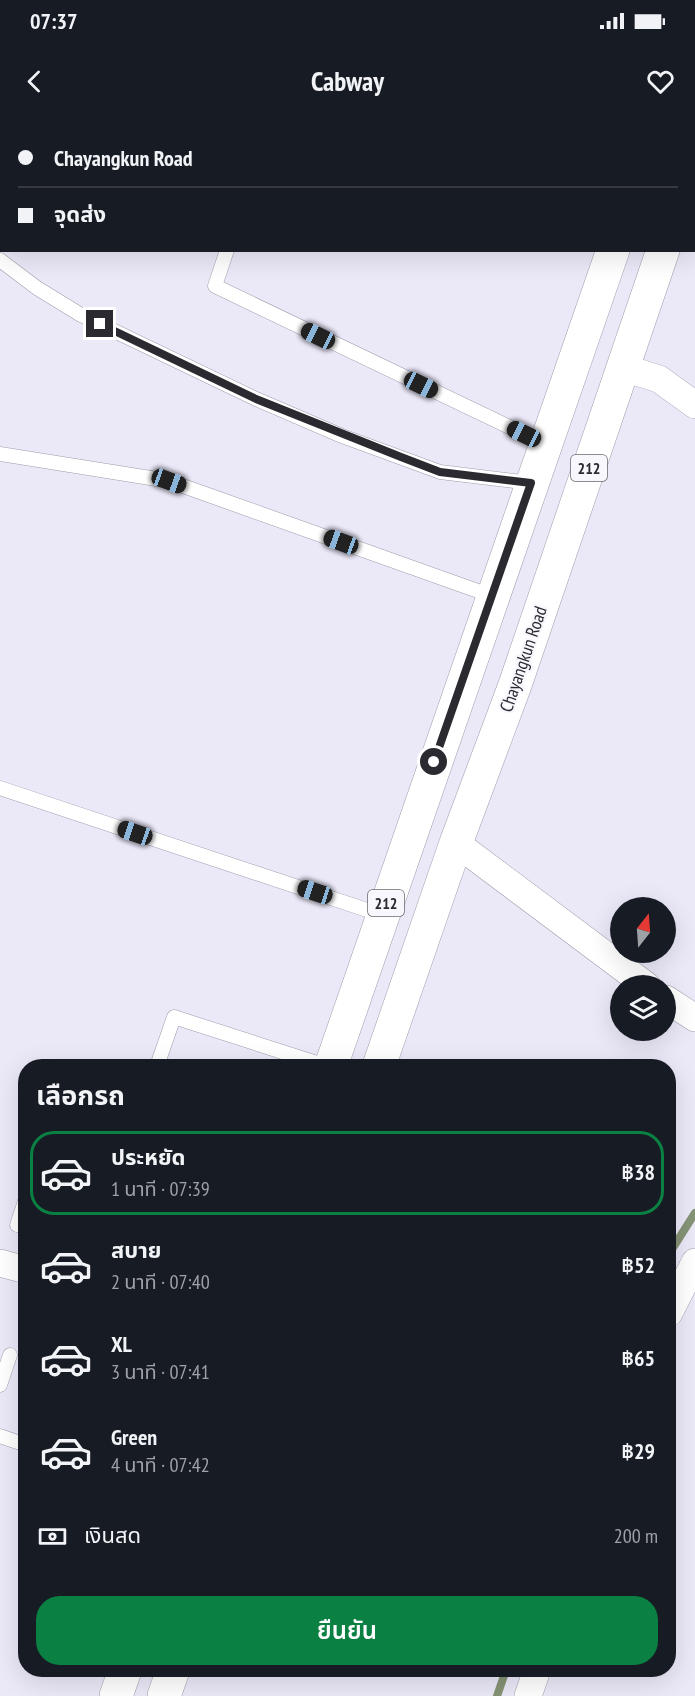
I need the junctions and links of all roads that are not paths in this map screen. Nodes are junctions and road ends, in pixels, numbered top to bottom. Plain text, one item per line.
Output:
1 (226, 252) edge
2 (612, 252) edge
3 (662, 252) edge
4 (0, 260) edge
5 (624, 368) junction
6 (695, 405) edge
7 (545, 444) junction
8 (0, 454) edge
9 (531, 483) junction
10 (492, 596) junction
11 (0, 788) edge
12 (456, 843) junction
13 (382, 915) junction
14 (632, 975) edge
15 (676, 1006) edge
16 (695, 1018) edge
17 (160, 1059) edge
18 (304, 1059) edge
19 (333, 1059) edge
20 (381, 1059) edge
21 (18, 1222) edge
22 (17, 1225) dead end
23 (695, 1262) edge
24 (0, 1263) edge
25 (18, 1268) edge
26 (676, 1299) edge
27 (10, 1355) dead end
28 (0, 1385) edge
29 (0, 1436) edge
30 (18, 1442) edge
31 (123, 1677) edge
32 (171, 1677) edge
33 (535, 1677) edge
34 (116, 1696) edge
35 (164, 1696) edge
36 (528, 1696) edge

1 - 7 lane
2 - 7 highway, 212
3 - 5 highway, Chayangkun Road / 212
4 - 9 lane
5 - 6 street
5 - 12 highway, Chayangkun Road / 212
7 - 9 highway, 212
8 - 10 lane
9 - 10 highway, 212
10 - 13 highway, 212
11 - 13 lane
12 - 14 street
12 - 20 highway, Chayangkun Road / 212
13 - 19 highway, 212
15 - 16 street
17 - 18 lane
21 - 22 lane
23 - 26 street
24 - 25 street
27 - 28 lane
29 - 30 lane
31 - 34 highway
32 - 35 highway
33 - 36 street

